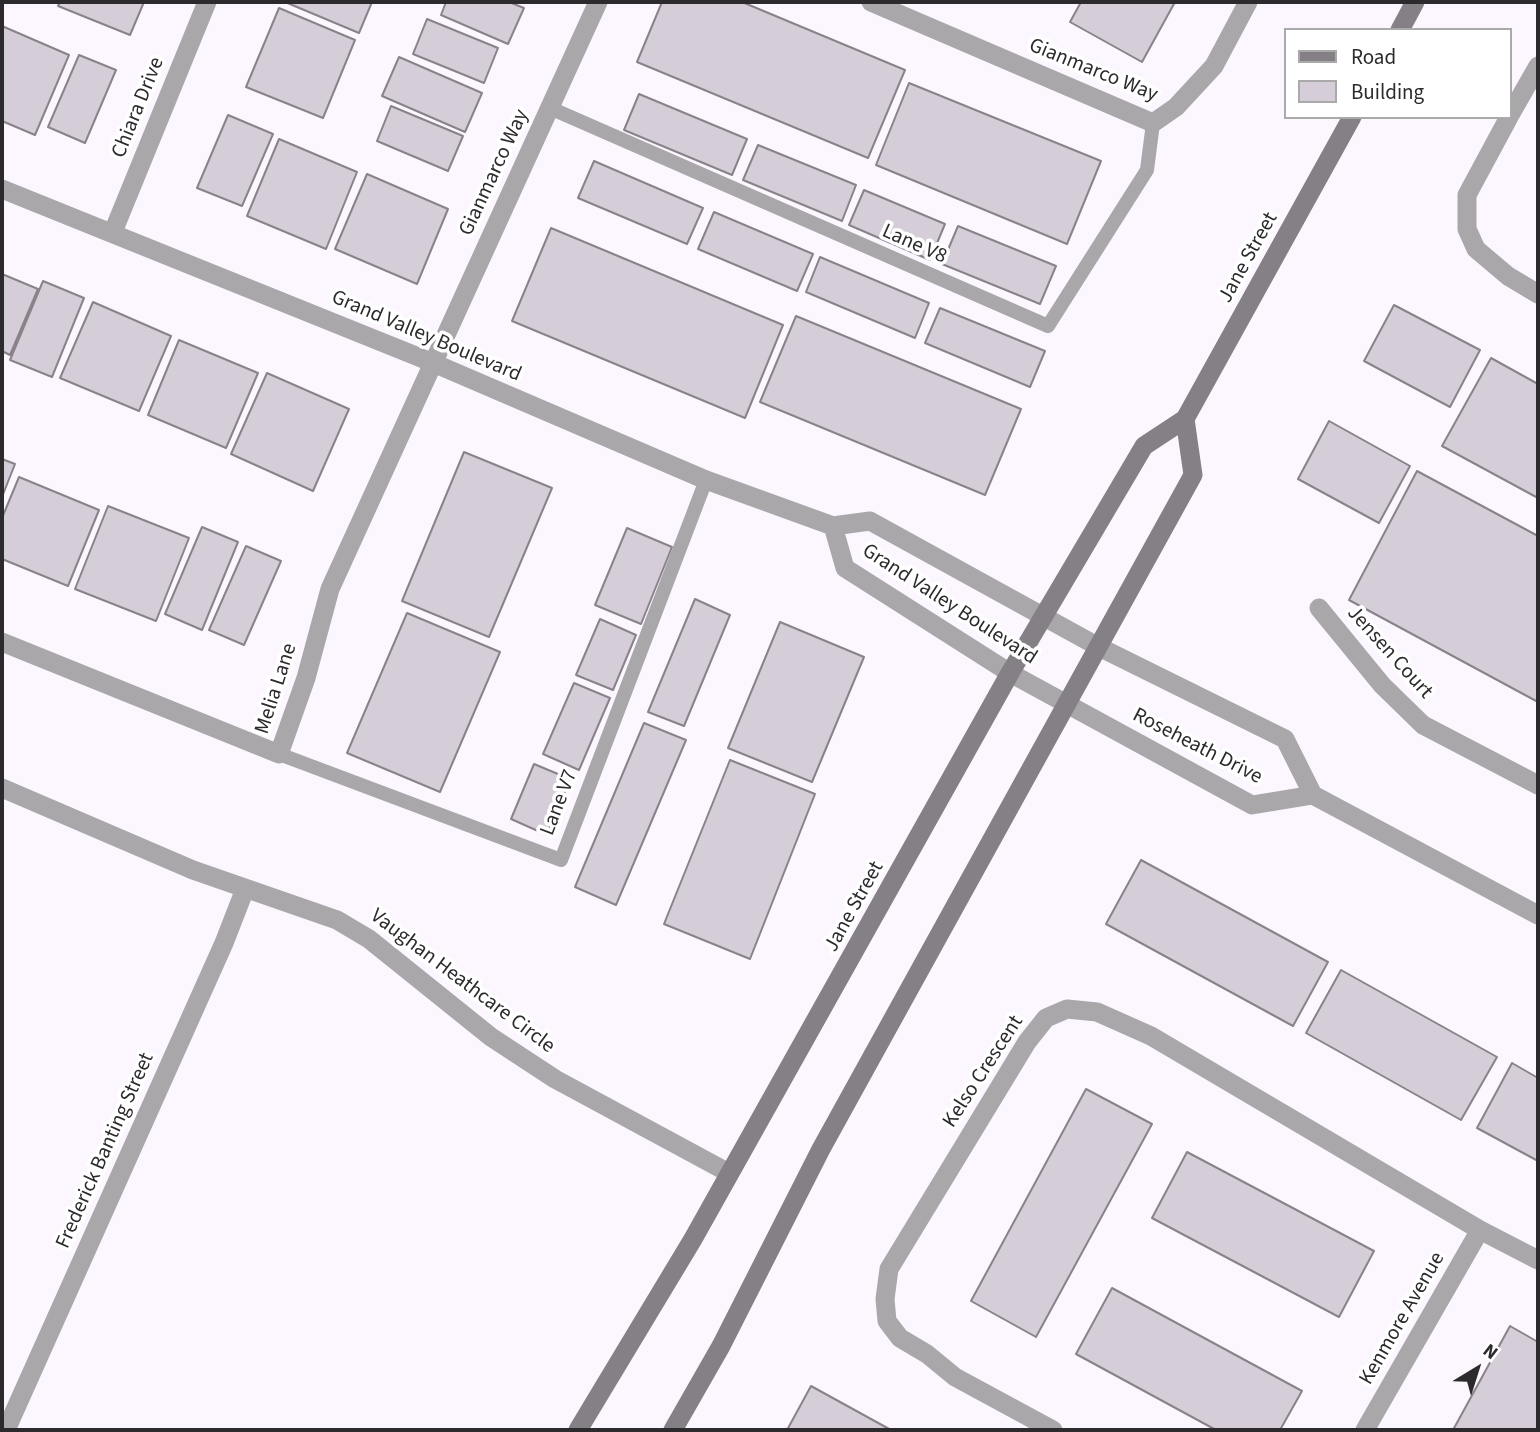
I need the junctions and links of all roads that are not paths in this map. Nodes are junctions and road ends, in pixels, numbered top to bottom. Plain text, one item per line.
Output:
1 (207, 2) edge
2 (598, 2) edge
3 (871, 2) edge
4 (1248, 2) edge
5 (1415, 2) edge
6 (1401, 28) edge
7 (1538, 66) edge
8 (550, 108) junction
9 (1512, 111) edge
10 (1351, 119) edge
11 (1507, 119) edge
12 (1153, 123) junction
13 (2, 189) edge
14 (113, 232) junction
15 (1538, 294) edge
16 (431, 362) junction
17 (1185, 419) junction
18 (706, 480) junction
19 (833, 526) junction
20 (1319, 608) dead end
21 (1045, 618) junction
22 (2, 642) edge
23 (1097, 646) junction
24 (1010, 673) junction
25 (1065, 702) junction
26 (279, 754) junction
27 (1538, 785) edge
28 (2, 788) edge
29 (1313, 795) junction
30 (245, 889) junction
31 (1538, 915) edge
32 (729, 1173) junction
33 (1480, 1230) junction
34 (1538, 1260) edge
35 (6, 1430) edge
36 (578, 1430) edge
37 (673, 1430) edge
38 (1053, 1430) edge
39 (1365, 1430) edge

1 - 14 street, Chiara Drive
2 - 8 street, Gianmarco Way
3 - 12 street, Gianmarco Way
4 - 12 street, Gianmarco Way
5 - 6 main road
7 - 9 street
8 - 12 lane, Lane V8
8 - 16 street, Gianmarco Way
10 - 17 main road, Jane Street
11 - 15 street
13 - 14 street, Grand Valley Boulevard
14 - 16 street, Grand Valley Boulevard
16 - 18 street, Grand Valley Boulevard
16 - 26 street, Melia Lane
17 - 21 main road, Jane Street
17 - 23 main road
18 - 19 street, Grand Valley Boulevard
18 - 26 lane, Lane V7
19 - 21 street, Grand Valley Boulevard
19 - 24 street, Grand Valley Boulevard
20 - 27 street, Jensen Court
21 - 23 street, Grand Valley Boulevard
21 - 24 main road, Jane Street
22 - 26 street, Melia Lane
23 - 25 main road
23 - 29 street, Roseheath Drive
24 - 25 street, Grand Valley Boulevard
24 - 32 main road, Jane Street
25 - 29 street, Roseheath Drive
25 - 37 main road
28 - 30 street, Vaughan Heathcare Circle
29 - 31 street
30 - 32 street, Vaughan Heathcare Circle
30 - 35 street, Frederick Banting Street
32 - 36 main road, Jane Street
33 - 34 street, Kelso Crescent
33 - 38 street, Kelso Crescent
33 - 39 street, Kenmore Avenue

